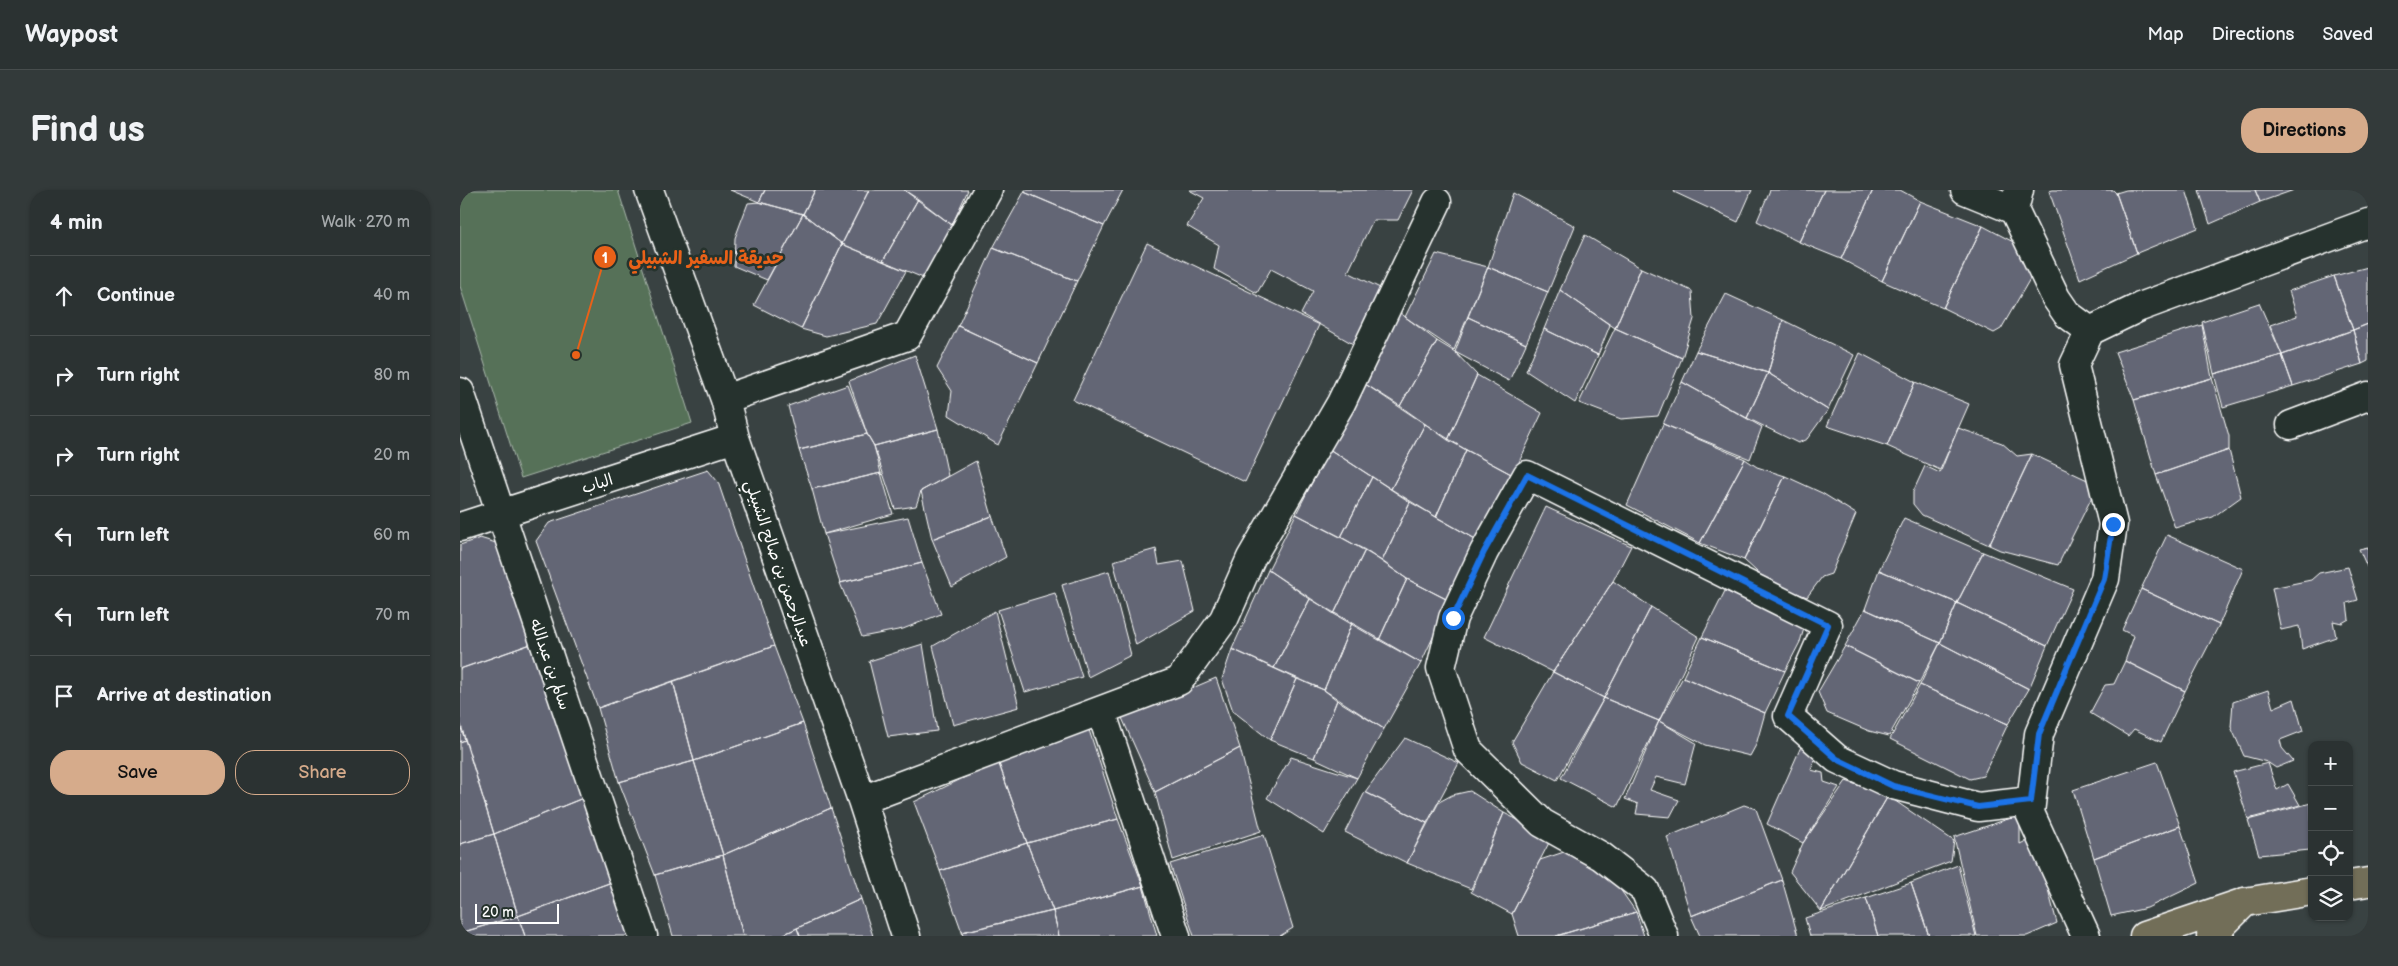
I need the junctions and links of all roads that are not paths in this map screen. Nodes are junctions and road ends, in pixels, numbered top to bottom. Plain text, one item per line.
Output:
1 (649, 190) edge
2 (988, 190) edge
3 (1965, 190) edge
4 (2017, 200) edge
5 (1437, 202) dead end
6 (2368, 223) edge
7 (2090, 331) junction
8 (460, 392) edge
9 (2368, 396) edge
10 (725, 399) junction
11 (2291, 424) dead end
12 (735, 438) junction
13 (500, 514) junction
14 (460, 527) edge
15 (1101, 711) junction
16 (862, 800) junction
17 (2031, 801) junction
18 (2368, 882) edge
19 (2353, 884) edge
20 (2308, 892) edge
21 (2245, 902) junction
22 (643, 936) edge
23 (906, 936) edge
24 (1176, 936) edge
25 (1664, 936) edge
26 (2086, 936) edge
27 (2144, 936) edge
28 (2212, 936) edge

1 - 10 street, عبدالرحمن بن صالح الشبيلي
2 - 10 street
3 - 4 street
4 - 7 street
5 - 15 street
6 - 7 street
7 - 17 street
8 - 13 street, سالم بن عبدالله
9 - 11 street
10 - 12 street, عبدالرحمن بن صالح الشبيلي
12 - 13 street, الباب
12 - 16 street, عبدالرحمن بن صالح الشبيلي
13 - 14 street, الباب
13 - 22 street, سالم بن عبدالله
15 - 16 street
15 - 24 street
16 - 23 street, عبدالرحمن بن صالح الشبيلي
17 - 25 street
17 - 26 street
18 - 19 main road
20 - 21 main road
21 - 27 main road
21 - 28 main road

